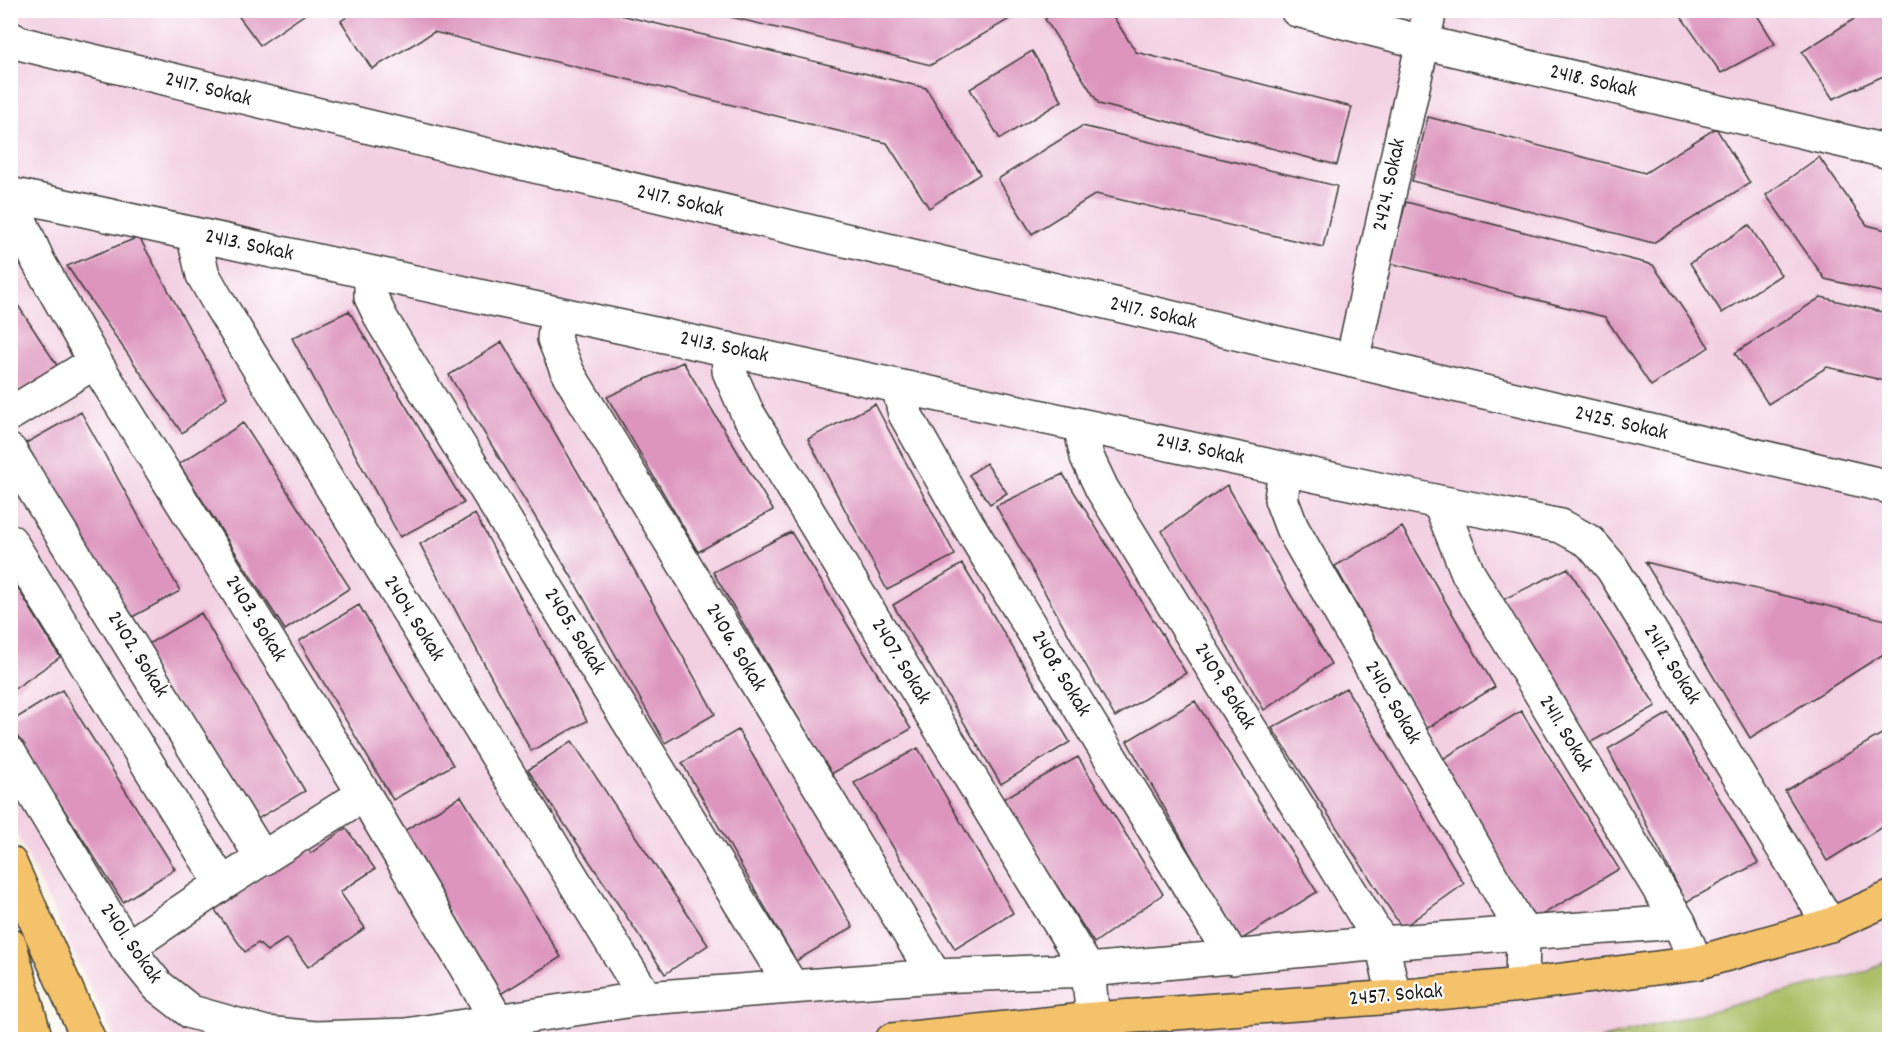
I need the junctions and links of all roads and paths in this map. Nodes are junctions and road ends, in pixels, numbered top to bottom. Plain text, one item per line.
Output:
1 (1297, 10) edge
2 (1430, 10) edge
3 (10, 38) edge
4 (1422, 42) junction
5 (1890, 152) edge
6 (10, 195) edge
7 (193, 234) junction
8 (371, 273) junction
9 (557, 313) junction
10 (728, 349) junction
11 (1352, 360) junction
12 (95, 362) junction
13 (898, 386) junction
14 (10, 414) edge
15 (1080, 425) junction
16 (10, 451) edge
17 (1285, 469) junction
18 (1890, 487) edge
19 (1439, 502) junction
20 (10, 541) edge
21 (10, 754) edge
22 (364, 794) junction
23 (263, 859) junction
24 (10, 863) edge
25 (222, 884) junction
26 (1890, 898) edge
27 (1679, 922) junction
28 (1830, 925) junction
29 (1523, 932) junction
30 (1382, 943) junction
31 (10, 945) edge
32 (127, 948) junction
33 (1233, 958) junction
34 (1696, 963) junction
35 (1088, 970) junction
36 (935, 976) junction
37 (1522, 985) junction
38 (792, 987) junction
39 (1394, 997) junction
40 (646, 998) junction
41 (1093, 1019) junction
42 (499, 1030) edge
43 (36, 1040) edge
44 (89, 1040) edge
45 (892, 1040) edge

1 - 4 street, 2418. Sokak
2 - 4 street, 2424. Sokak
3 - 11 street, 2417. Sokak
4 - 5 street, 2418. Sokak
4 - 11 street, 2424. Sokak
6 - 7 street, 2413. Sokak
6 - 12 street, 2403. Sokak
7 - 8 street, 2413. Sokak
7 - 40 street, 2404. Sokak
8 - 9 street, 2413. Sokak
8 - 38 street, 2405. Sokak
9 - 10 street, 2413. Sokak
9 - 36 street, 2406. Sokak
10 - 13 street, 2413. Sokak
10 - 35 street, 2407. Sokak
11 - 18 street, 2425. Sokak
12 - 14 street
12 - 22 street, 2403. Sokak
13 - 15 street, 2413. Sokak
13 - 33 street, 2408. Sokak
15 - 17 street, 2413. Sokak
15 - 30 street, 2409. Sokak
16 - 23 street, 2402. Sokak
17 - 19 street, 2413. Sokak
17 - 29 street, 2410. Sokak
19 - 27 street, 2411. Sokak
19 - 28 street, 2412. Sokak
20 - 25 street
21 - 32 street, 2401. Sokak
22 - 23 street
22 - 42 street, 2403. Sokak
23 - 25 street
24 - 44 main road
25 - 32 street
26 - 28 main road, 2457. Sokak
27 - 29 street, 2401. Sokak
27 - 34 street, 2411. Sokak
28 - 34 main road, 2457. Sokak
29 - 30 street, 2401. Sokak
29 - 37 street
30 - 33 street, 2401. Sokak
30 - 39 street, 2409. Sokak
31 - 43 main road
32 - 42 street, 2401. Sokak
33 - 35 street, 2401. Sokak
34 - 37 main road, 2457. Sokak
35 - 36 street, 2401. Sokak
35 - 41 street
36 - 38 street, 2401. Sokak
37 - 39 main road, 2457. Sokak
38 - 40 street, 2401. Sokak
39 - 41 main road, 2457. Sokak
40 - 42 street, 2401. Sokak
41 - 45 main road, 2457. Sokak

